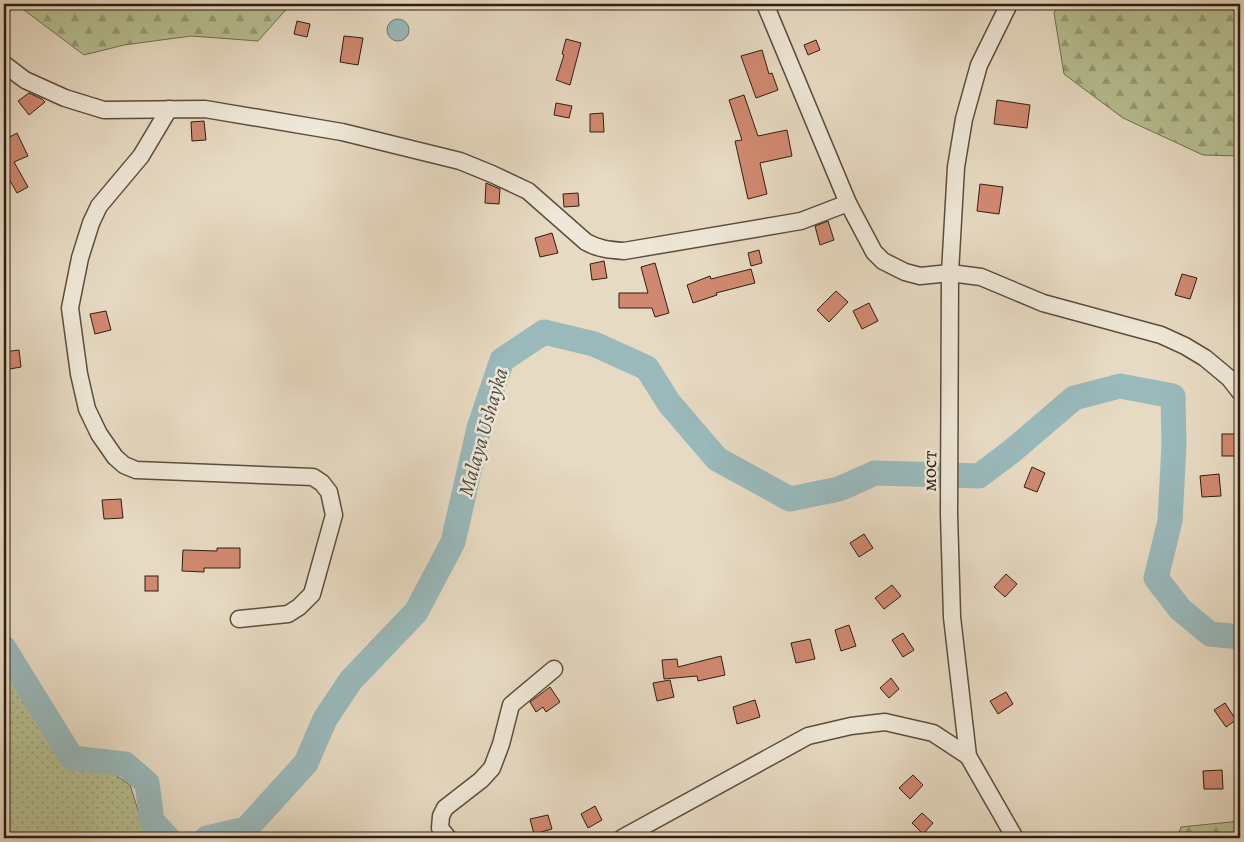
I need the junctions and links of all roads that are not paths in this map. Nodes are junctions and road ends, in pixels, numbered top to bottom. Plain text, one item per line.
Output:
1 (765, 4) edge
2 (1009, 4) edge
3 (4, 64) edge
4 (169, 109) junction
5 (848, 203) junction
6 (950, 273) junction
7 (1240, 392) edge
8 (238, 620) dead end
9 (554, 669) dead end
10 (968, 756) junction
11 (448, 838) edge
12 (622, 838) edge
13 (1015, 838) edge

1 - 5 street
2 - 6 street, мост
3 - 4 street
4 - 5 street
4 - 8 street
5 - 6 street
6 - 7 street
6 - 10 street, мост
9 - 11 street
10 - 12 street
10 - 13 street

